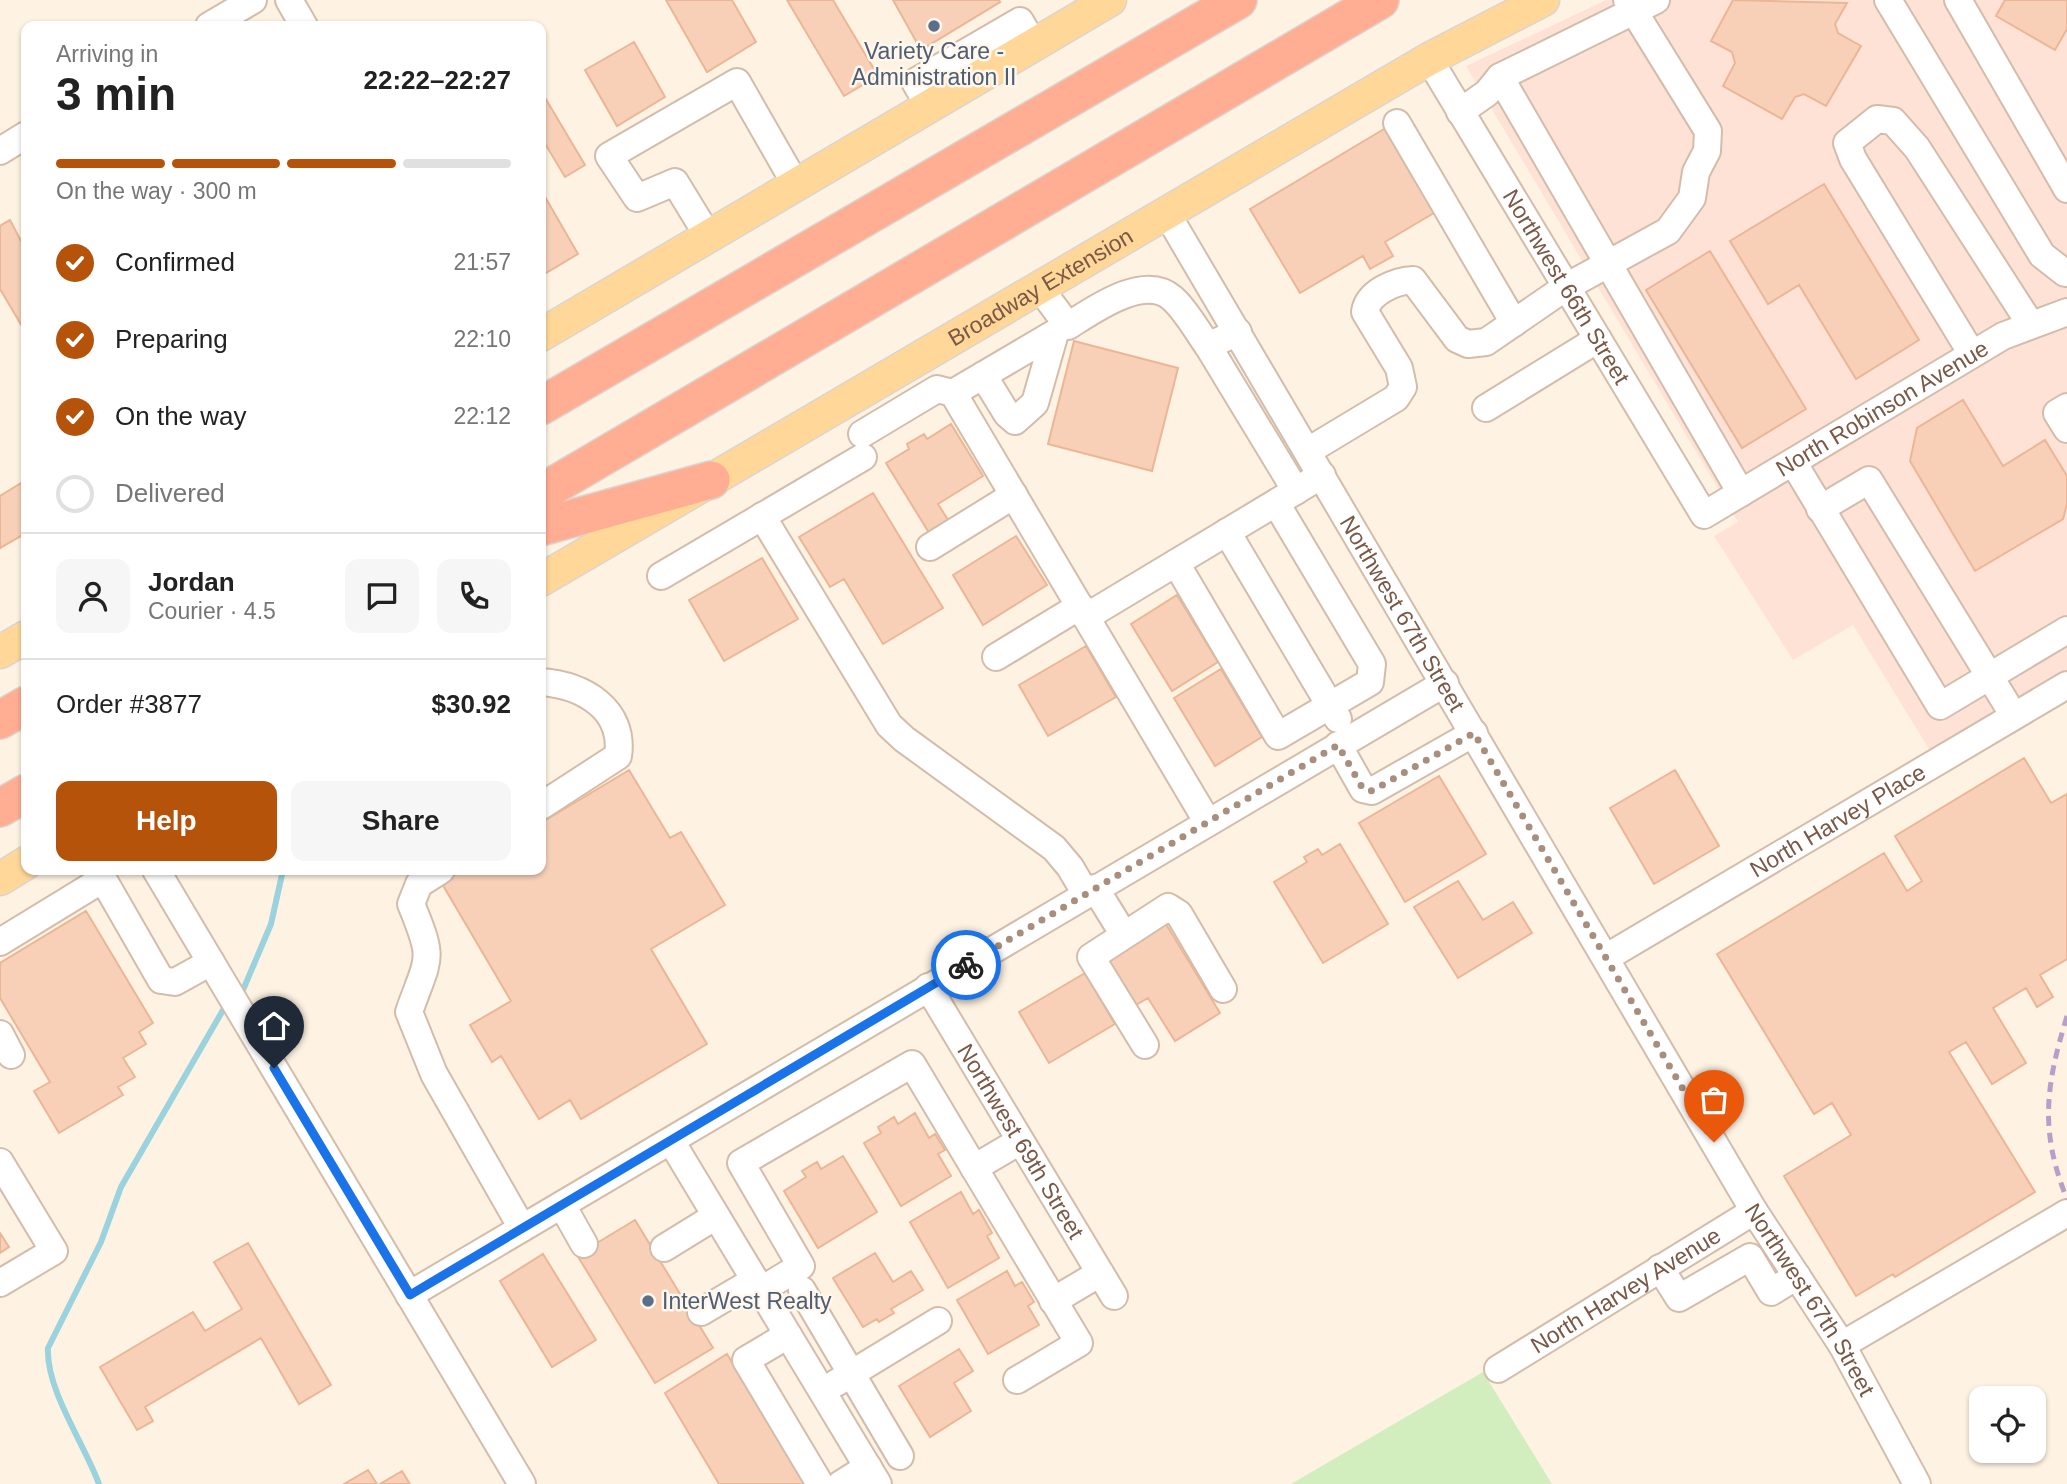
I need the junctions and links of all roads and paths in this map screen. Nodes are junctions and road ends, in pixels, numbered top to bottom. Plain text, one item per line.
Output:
1 (253, 0) edge
2 (289, 0) edge
3 (1110, 0) edge
4 (1238, 0) edge
5 (1380, 0) edge
6 (1543, 0) edge
7 (1656, 0) edge
8 (1888, 0) edge
9 (1958, 0) edge
10 (1629, 6) edge
11 (217, 21) edge
12 (301, 21) edge
13 (1429, 60) junction
14 (1500, 77) junction
15 (1460, 112) junction
16 (1397, 123) dead end
17 (21, 138) edge
18 (0, 150) edge
19 (796, 185) junction
20 (2067, 189) edge
21 (1166, 212) junction
22 (708, 236) junction
23 (1609, 263) junction
24 (2066, 280) edge
25 (1040, 287) junction
26 (1566, 287) junction
27 (2067, 312) edge
28 (1514, 323) junction
29 (2031, 325) junction
30 (1061, 329) junction
31 (546, 332) edge
32 (1238, 332) junction
33 (1598, 339) junction
34 (1208, 346) junction
35 (1972, 354) junction
36 (983, 376) junction
37 (953, 393) junction
38 (546, 403) edge
39 (2067, 407) edge
40 (1486, 408) dead end
41 (2067, 429) edge
42 (1308, 451) junction
43 (1793, 462) junction
44 (1322, 475) junction
45 (711, 480) junction
46 (546, 490) edge
47 (1741, 493) junction
48 (1014, 495) junction
49 (1286, 497) junction
50 (1820, 509) junction
51 (1704, 515) joint
52 (762, 516) junction
53 (546, 526) edge
54 (1227, 532) junction
55 (930, 547) dead end
56 (1176, 563) junction
57 (661, 576) dead end
58 (546, 577) edge
59 (1083, 612) junction
60 (2067, 630) edge
61 (996, 657) dead end
62 (1991, 676) junction
63 (546, 682) edge
64 (1445, 683) junction
65 (2067, 685) edge
66 (1330, 705) junction
67 (21, 708) edge
68 (2014, 716) junction
69 (0, 720) edge
70 (1474, 733) junction
71 (1344, 742) junction
72 (21, 796) edge
73 (546, 803) edge
74 (0, 808) edge
75 (1207, 821) junction
76 (21, 866) edge
77 (99, 875) edge
78 (101, 875) edge
79 (159, 875) edge
80 (433, 875) edge
81 (0, 878) edge
82 (1091, 891) junction
83 (1124, 935) junction
84 (0, 942) edge
85 (1607, 957) junction
86 (211, 962) junction
87 (928, 987) junction
88 (1223, 989) dead end
89 (1145, 1045) dead end
90 (1020, 1140) junction
91 (671, 1141) junction
92 (0, 1162) edge
93 (974, 1168) junction
94 (562, 1205) junction
95 (1754, 1211) junction
96 (2067, 1213) edge
97 (716, 1216) junction
98 (522, 1228) junction
99 (584, 1244) dead end
100 (664, 1248) dead end
101 (1660, 1268) junction
102 (1100, 1273) junction
103 (1797, 1276) junction
104 (0, 1283) edge
105 (758, 1285) junction
106 (802, 1290) dead end
107 (410, 1295) junction
108 (1114, 1296) dead end
109 (1053, 1301) junction
110 (701, 1312) dead end
111 (939, 1321) dead end
112 (788, 1335) junction
113 (1842, 1345) junction
114 (1498, 1368) dead end
115 (851, 1374) junction
116 (1017, 1380) dead end
117 (822, 1391) junction
118 (900, 1456) dead end
119 (873, 1476) edge
120 (522, 1484) edge
121 (820, 1484) edge
122 (841, 1484) edge
123 (1917, 1484) edge

1 - 11 street
2 - 12 street
3 - 19 main road
4 - 38 highway
5 - 46 highway
6 - 13 main road, Broadway Extension
7 - 10 street
8 - 24 street
9 - 20 street
10 - 14 street
10 - 23 street
13 - 15 street, Northwest 66th Street
13 - 21 main road, Broadway Extension
14 - 15 street
14 - 23 street
15 - 26 street, Northwest 66th Street
16 - 28 street
17 - 18 street
19 - 22 main road
19 - 22 street
21 - 25 main road, Broadway Extension
21 - 32 street, Northwest 67th Street
22 - 31 main road
23 - 26 street
23 - 47 street
25 - 30 street
25 - 45 main road, Broadway Extension
26 - 28 street
26 - 33 street, Northwest 66th Street
27 - 29 street, North Robinson Avenue
28 - 42 street
29 - 35 street, North Robinson Avenue
29 - 35 street
30 - 34 street
30 - 36 street
30 - 36 street
32 - 34 street
32 - 42 street, Northwest 67th Street
33 - 40 street
33 - 51 street, Northwest 66th Street
34 - 49 street
35 - 43 street, North Robinson Avenue
36 - 37 street
37 - 48 street
37 - 52 street
39 - 41 street
42 - 44 street, Northwest 67th Street
43 - 47 street, North Robinson Avenue
43 - 50 street
44 - 49 street
44 - 64 street, Northwest 67th Street
45 - 53 highway
45 - 58 main road, Broadway Extension
47 - 51 street, North Robinson Avenue
48 - 55 street
48 - 59 street
49 - 54 street
49 - 66 street
50 - 62 street
50 - 62 street
52 - 57 street
52 - 82 street
54 - 56 street
54 - 66 street
56 - 59 street
56 - 66 street
59 - 61 street
59 - 75 street
60 - 62 street
62 - 68 street
63 - 73 street
64 - 70 street, Northwest 67th Street
64 - 71 street
65 - 68 street, North Harvey Place
66 - 71 street
67 - 69 highway
68 - 85 street, North Harvey Place
70 - 71 street
70 - 85 street, Northwest 67th Street
71 - 75 street
72 - 74 highway
75 - 82 street
76 - 81 main road
77 - 84 street
78 - 86 street
79 - 86 street
80 - 98 street
82 - 83 street
82 - 87 street
83 - 88 street
83 - 89 street
85 - 95 street, Northwest 67th Street
86 - 107 street
87 - 90 street, Northwest 69th Street
87 - 91 street
90 - 93 street
90 - 102 street, Northwest 69th Street
91 - 94 street
91 - 97 street
92 - 104 street
93 - 105 street
93 - 109 street
94 - 98 street
94 - 99 street
95 - 101 street, North Harvey Avenue
95 - 103 street, Northwest 67th Street
96 - 113 street
97 - 100 street
97 - 105 street
98 - 107 street
101 - 103 street
101 - 114 street, North Harvey Avenue
102 - 108 street, Northwest 69th Street
102 - 109 street
103 - 113 street, Northwest 67th Street
105 - 110 street
105 - 112 street
106 - 115 street
107 - 120 street
109 - 116 street
111 - 115 street
112 - 117 street
112 - 121 street
113 - 123 street, Northwest 67th Street
115 - 117 street
115 - 118 street
117 - 119 street
119 - 122 street

